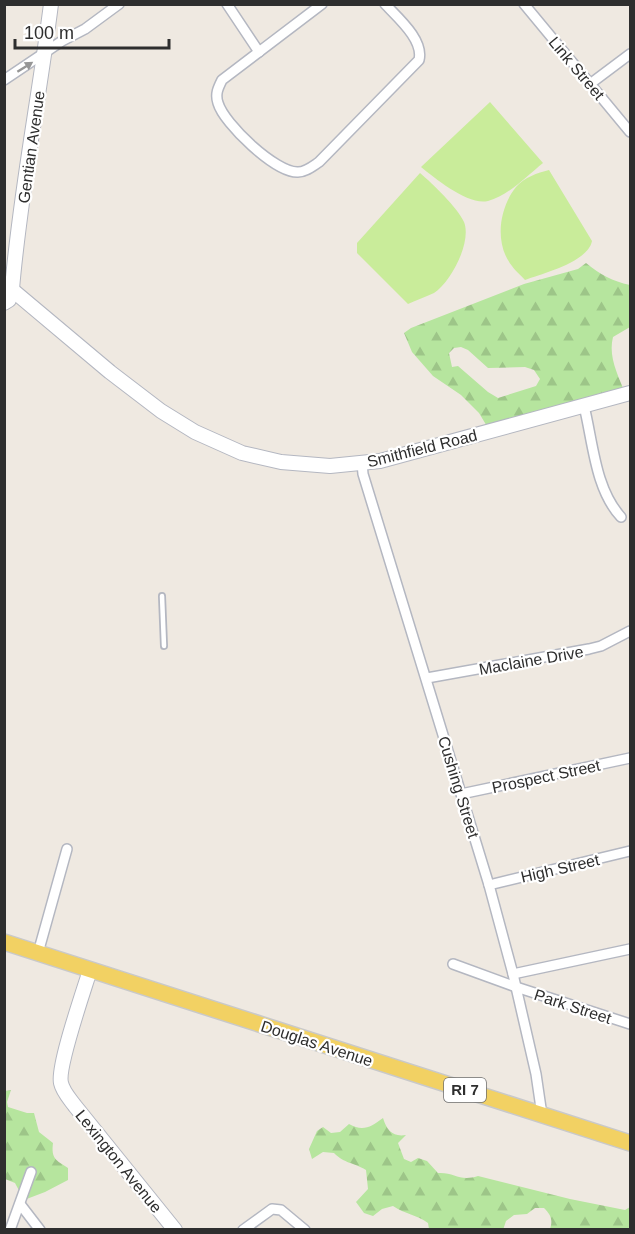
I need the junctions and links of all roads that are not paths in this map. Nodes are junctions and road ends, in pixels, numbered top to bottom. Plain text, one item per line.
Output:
1 (51, 4) edge
2 (119, 4) edge
3 (227, 4) edge
4 (322, 4) edge
5 (385, 4) edge
6 (525, 5) edge
7 (259, 52) junction
8 (45, 53) junction
9 (630, 54) edge
10 (4, 80) edge
11 (590, 84) junction
12 (630, 132) edge
13 (8, 286) edge
14 (4, 303) edge
15 (630, 393) edge
16 (584, 406) junction
17 (362, 463) junction
18 (621, 517) dead end
19 (162, 596) dead end
20 (630, 630) edge
21 (164, 646) dead end
22 (427, 678) junction
23 (630, 758) edge
24 (461, 794) junction
25 (67, 849) dead end
26 (630, 851) edge
27 (489, 885) junction
28 (4, 942) edge
29 (630, 949) edge
30 (38, 952) junction
31 (453, 964) dead end
32 (90, 970) junction
33 (513, 974) junction
34 (516, 987) junction
35 (630, 1024) edge
36 (542, 1115) junction
37 (630, 1143) edge
38 (31, 1172) dead end
39 (20, 1204) junction
40 (10, 1230) edge
41 (40, 1230) edge
42 (175, 1230) edge
43 (243, 1230) edge
44 (305, 1230) edge

1 - 8 main road, Gentian Avenue
2 - 8 street
3 - 7 street
4 - 7 street
5 - 7 street
6 - 11 street, Link Street
10 -> 8 street
8 - 13 main road, Gentian Avenue
9 - 11 street
11 - 12 street, Link Street
13 - 14 main road
13 - 17 main road, Smithfield Road
15 - 16 main road, Smithfield Road
16 - 17 main road, Smithfield Road
16 - 18 street
17 - 22 street, Cushing Street
19 - 21 lane
20 - 22 street, Maclaine Drive
22 - 24 street, Cushing Street
23 - 24 street, Prospect Street
24 - 27 street, Cushing Street
25 - 30 street
26 - 27 street, High Street
27 - 33 street, Cushing Street
28 - 30 main road, Douglas Avenue / RI 7
29 - 33 street
30 - 32 main road, Douglas Avenue / RI 7
31 - 34 street, Park Street
32 - 36 main road, Douglas Avenue / RI 7
32 - 42 main road, Lexington Avenue
33 - 34 street, Cushing Street
34 - 35 street, Park Street
34 - 36 street, Cushing Street
36 - 37 main road, Douglas Avenue / RI 7
38 - 39 street
39 - 40 street
39 - 41 street
43 - 44 street

